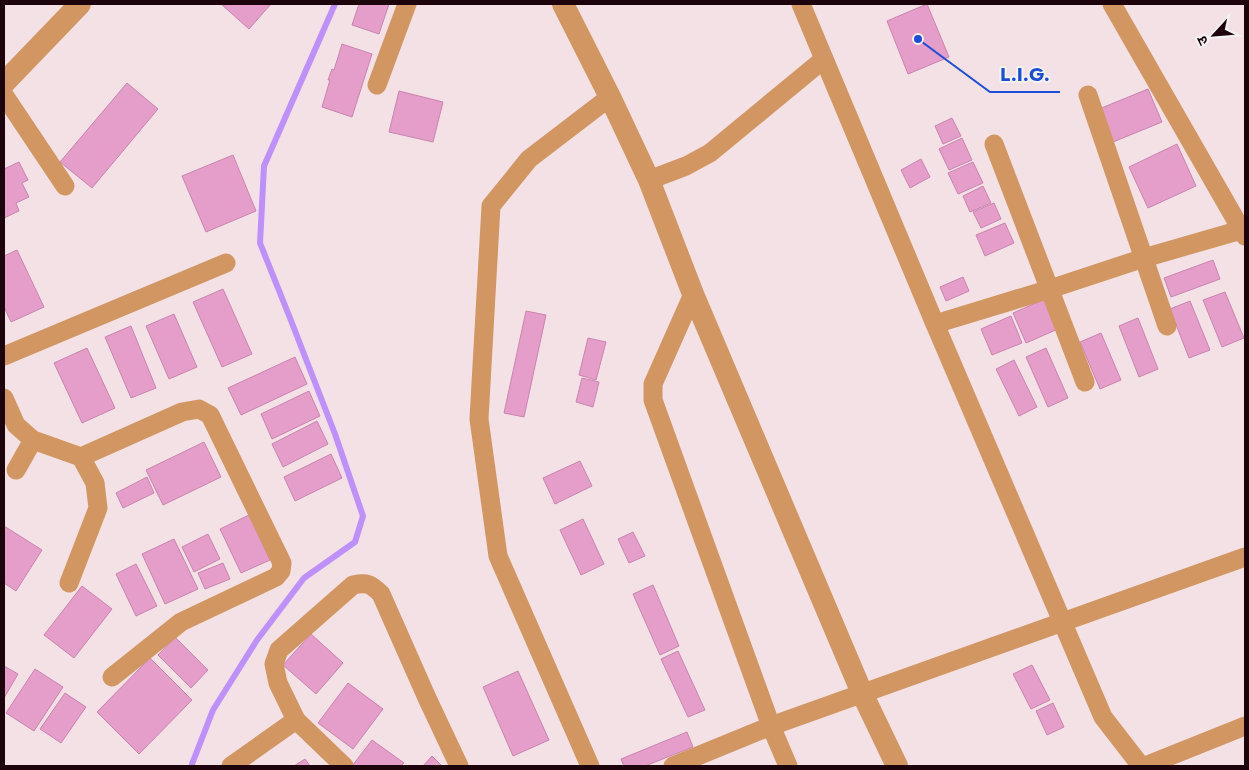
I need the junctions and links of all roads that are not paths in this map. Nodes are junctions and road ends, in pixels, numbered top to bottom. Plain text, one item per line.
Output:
1 (80, 4) edge
2 (407, 4) edge
3 (563, 4) edge
4 (801, 4) edge
5 (1112, 4) edge
6 (824, 59) junction
7 (4, 84) edge
8 (377, 85) dead end
9 (4, 95) edge
10 (1088, 95) dead end
11 (610, 97) junction
12 (994, 144) dead end
13 (649, 180) junction
14 (65, 186) dead end
15 (1243, 233) edge
16 (1144, 258) junction
17 (226, 263) dead end
18 (1050, 289) junction
19 (693, 294) junction
20 (934, 324) junction
21 (1167, 326) dead end
22 (4, 356) edge
23 (1085, 382) dead end
24 (4, 398) edge
25 (33, 440) junction
26 (81, 456) junction
27 (16, 470) dead end
28 (1245, 557) edge
29 (69, 584) dead end
30 (1063, 622) junction
31 (112, 677) dead end
32 (862, 693) junction
33 (296, 720) junction
34 (771, 726) junction
35 (1245, 726) edge
36 (231, 766) edge
37 (344, 766) edge
38 (459, 766) edge
39 (590, 766) edge
40 (673, 766) edge
41 (788, 766) edge
42 (897, 766) edge
43 (1143, 766) edge

1 - 7 street
2 - 8 street
3 - 11 street
4 - 6 street
5 - 15 street
6 - 13 street
6 - 20 street
9 - 14 street
10 - 16 street
11 - 13 street
11 - 39 street
12 - 18 street
13 - 19 street
15 - 16 street
16 - 18 street
16 - 21 street
17 - 22 street
18 - 20 street
18 - 23 street
19 - 32 street
19 - 34 street
20 - 30 street
24 - 25 street
25 - 26 street
25 - 27 street
26 - 29 street
26 - 31 street
28 - 30 street
30 - 32 street
30 - 43 street
32 - 34 street
32 - 42 street
33 - 36 street
33 - 37 street
33 - 38 street
34 - 40 street
34 - 41 street
35 - 43 street

